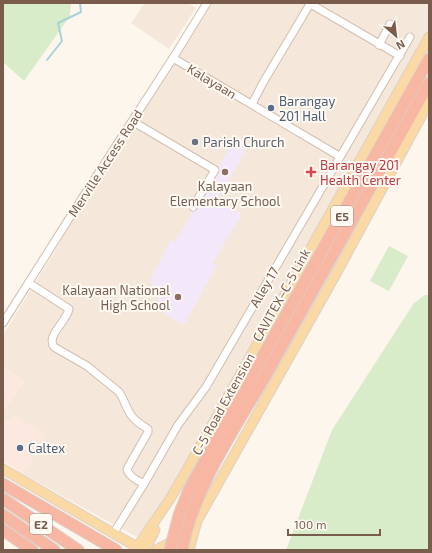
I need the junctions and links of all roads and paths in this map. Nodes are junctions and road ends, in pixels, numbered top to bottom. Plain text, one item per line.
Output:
1 (207, 3) edge
2 (309, 3) edge
3 (390, 24) dead end
4 (410, 37) dead end
5 (429, 37) edge
6 (379, 45) junction
7 (400, 56) junction
8 (173, 58) junction
9 (429, 59) edge
10 (429, 83) edge
11 (429, 102) edge
12 (252, 104) junction
13 (132, 121) junction
14 (339, 156) junction
15 (193, 207) dead end
16 (29, 283) junction
17 (3, 324) edge
18 (3, 469) edge
19 (3, 484) edge
20 (144, 484) junction
21 (3, 499) edge
22 (170, 499) junction
23 (3, 515) edge
24 (197, 521) junction
25 (157, 526) junction
26 (3, 530) edge
27 (113, 534) junction
28 (141, 549) edge
29 (163, 549) edge
30 (32, 550) edge
31 (54, 550) edge
32 (78, 550) edge
33 (116, 550) edge
34 (182, 550) edge
35 (189, 550) edge

1 - 8 street, Merville Access Road
2 - 6 street
2 - 12 street
3 - 6 street
4 - 7 street, Alley 17
5 - 22 main road, C-5 Road Extension
6 - 7 street
7 - 14 street, Alley 17
8 - 12 street, Kalayaan
8 - 13 street, Merville Access Road
9 - 29 highway, CAVITEX–C-5 Link / E5, bridge
10 - 34 highway, CAVITEX–C-5 Link / E5, bridge
11 - 24 main road
12 - 14 street, Kalayaan
13 - 15 street
13 - 16 street, Merville Access Road
14 - 20 street, Alley 17
16 - 17 street, Merville Access Road
16 - 20 street
18 - 27 main road
19 - 33 highway
20 - 27 street, Alley 17
21 - 32 highway, E2
22 - 25 main road
22 - 28 main road
23 - 31 highway, E2
24 - 29 main road
24 - 35 main road
25 - 28 main road
25 - 29 main road
26 - 30 highway
27 - 28 main road

